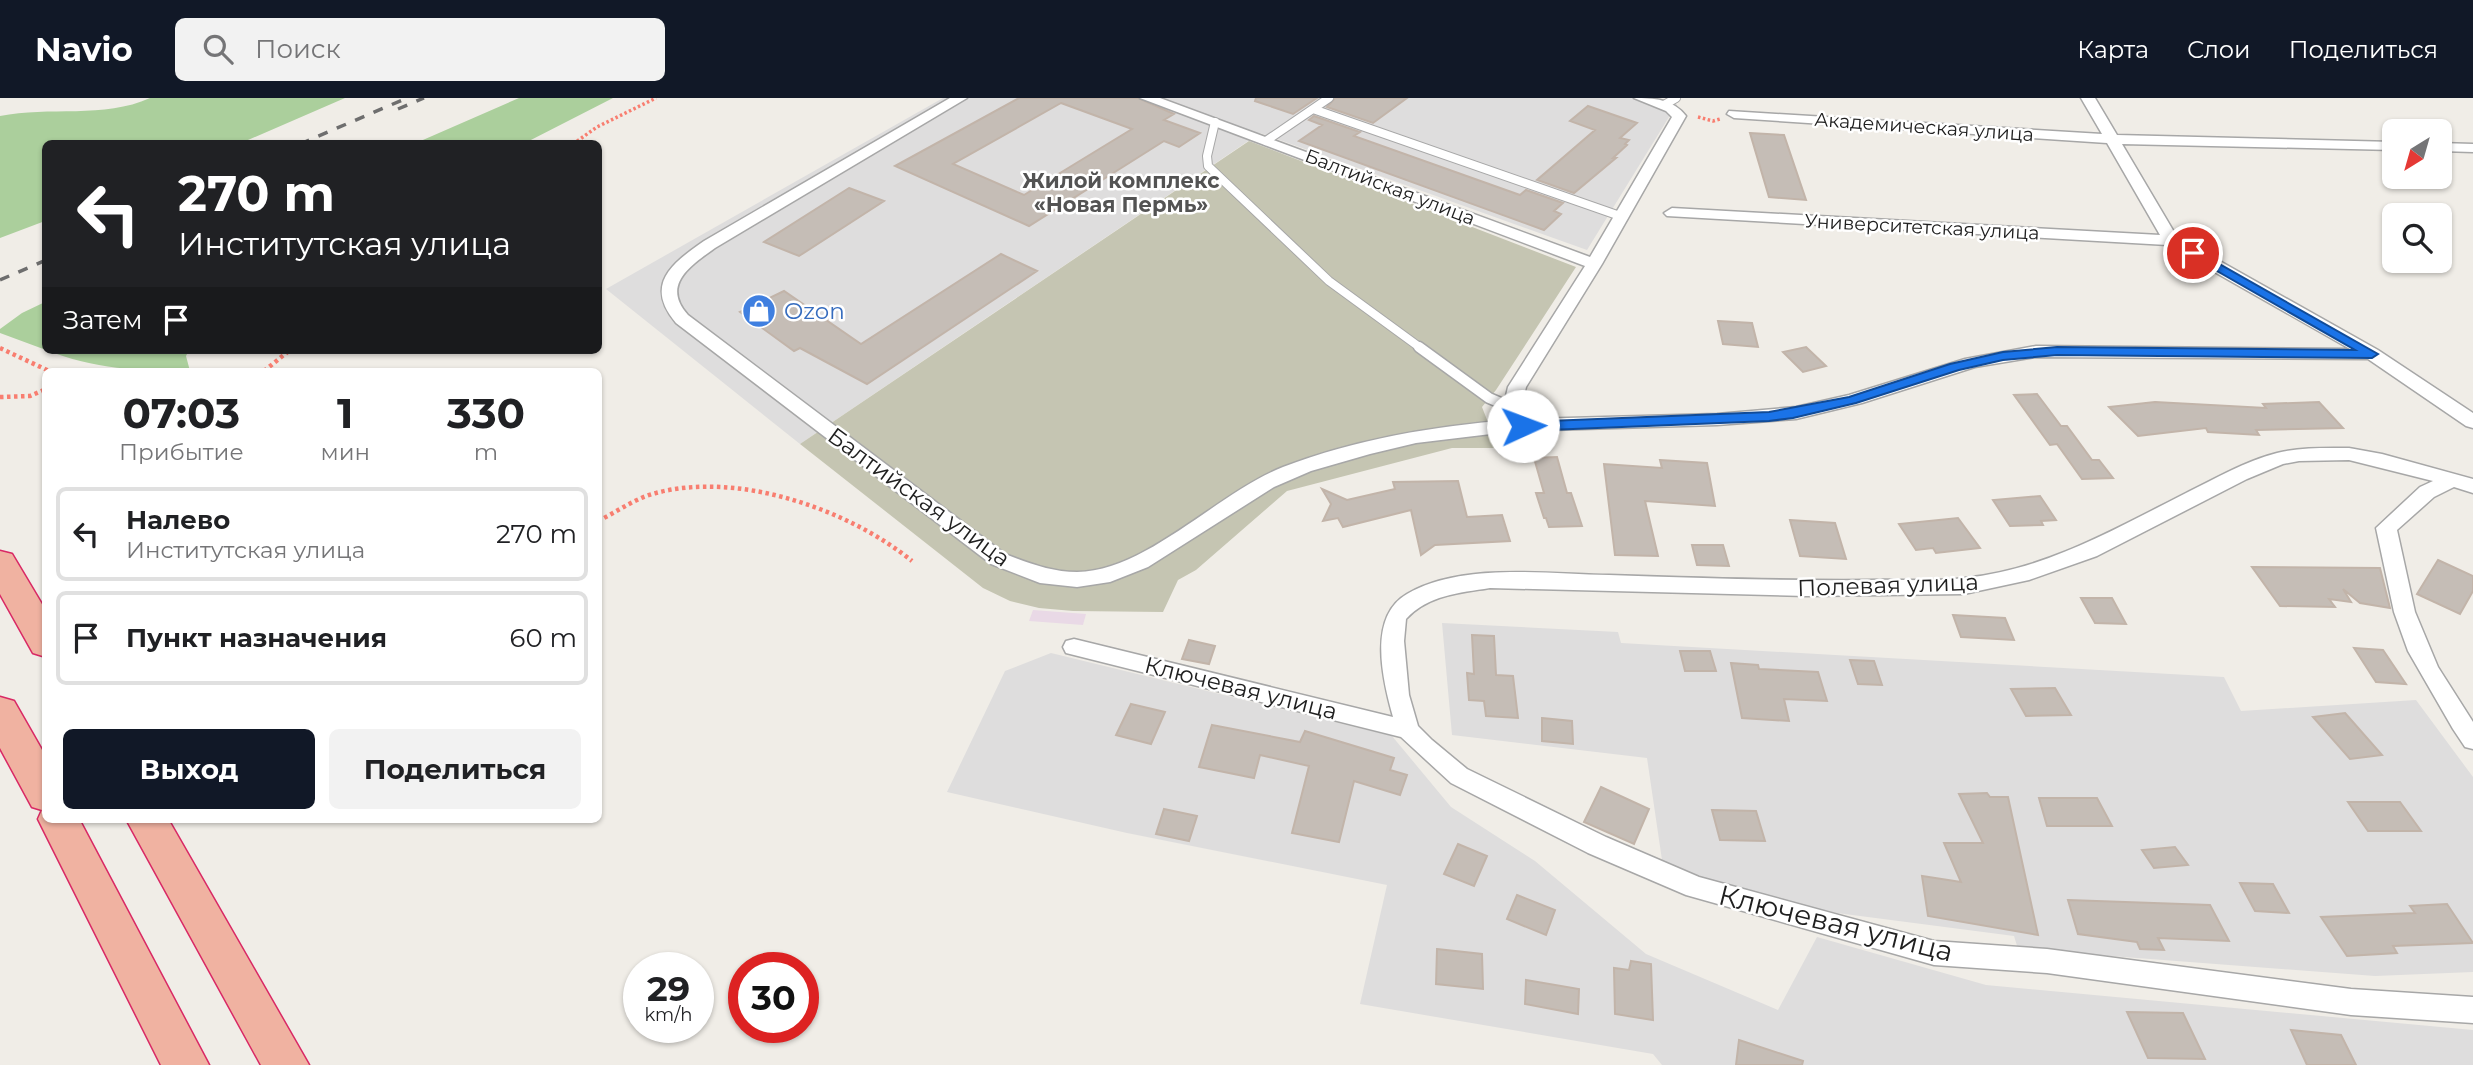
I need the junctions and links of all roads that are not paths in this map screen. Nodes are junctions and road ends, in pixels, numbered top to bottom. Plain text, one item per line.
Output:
1 (960, 98) edge
2 (1147, 98) edge
3 (1329, 98) edge
4 (1641, 98) edge
5 (2088, 98) edge
6 (1673, 105) edge
7 (1312, 109) junction
8 (1734, 114) road end
9 (1215, 122) junction
10 (2114, 139) junction
11 (1266, 141) junction
12 (2382, 146) edge
13 (2452, 147) edge
14 (2473, 148) edge
15 (1672, 213) dead end
16 (1620, 216) junction
17 (2171, 240) junction
18 (1594, 264) junction
19 (2372, 354) junction
20 (1515, 409) junction
21 (2473, 422) edge
22 (1523, 426) junction
23 (2452, 480) junction
24 (2473, 486) edge
25 (0, 563) edge
26 (1404, 606) joint
27 (42, 636) edge
28 (1074, 647) dead end
29 (0, 712) edge
30 (1408, 730) junction
31 (2473, 740) edge
32 (42, 788) edge
33 (60, 823) edge
34 (148, 823) edge
35 (2473, 1010) edge
36 (186, 1065) edge
37 (286, 1065) edge

1 - 22 street, Балтийская улица
2 - 9 street, Балтийская улица
3 - 7 lane
4 - 6 street
5 - 10 street
6 - 16 street
7 - 11 lane
7 - 16 lane
8 - 10 street, Академическая улица
9 - 11 street, Балтийская улица
9 - 20 lane
10 - 12 street, Академическая улица
10 - 17 street
11 - 18 street, Балтийская улица
13 - 14 street
15 - 17 street, Университетская улица
16 - 18 street
17 - 19 street
18 - 20 street
19 - 21 street
19 - 22 street, Балтийская улица
20 - 22 street
23 - 24 street, Полевая улица
23 - 26 street, Полевая улица
23 - 31 street
25 - 27 highway
26 - 30 street, Ключевая улица
28 - 30 street, Ключевая улица
29 - 32 highway
30 - 35 street, Ключевая улица
33 - 36 highway
34 - 37 highway

